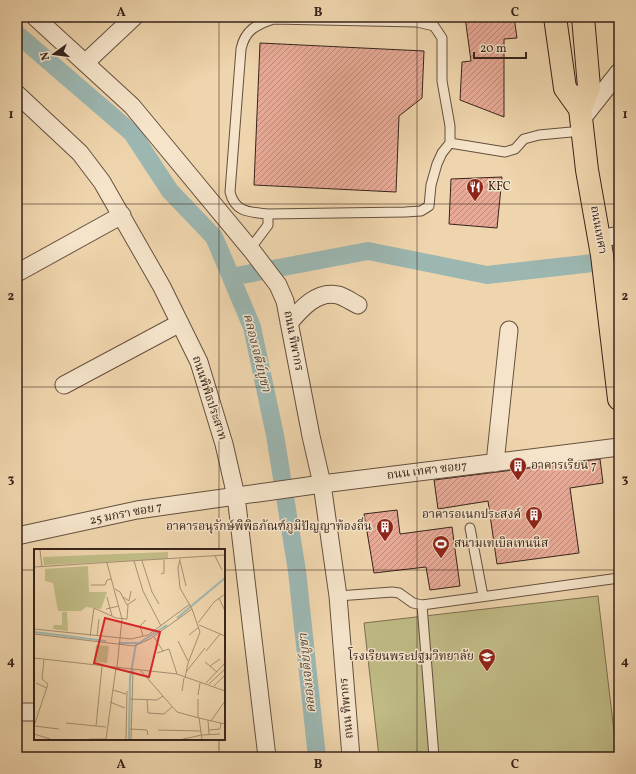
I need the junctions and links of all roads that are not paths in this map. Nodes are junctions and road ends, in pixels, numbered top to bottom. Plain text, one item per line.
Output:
1 (35, 17) edge
2 (134, 17) edge
3 (555, 17) edge
4 (583, 17) edge
5 (85, 63) junction
6 (619, 72) edge
7 (17, 94) edge
8 (581, 120) junction
9 (450, 143) junction
10 (268, 214) junction
11 (122, 215) junction
12 (607, 243) edge
13 (251, 250) junction
14 (17, 273) edge
15 (358, 305) dead end
16 (180, 323) junction
17 (289, 323) junction
18 (509, 330) dead end
19 (64, 385) dead end
20 (619, 399) edge
21 (619, 447) edge
22 (495, 463) junction
23 (322, 484) junction
24 (244, 496) junction
25 (470, 528) dead end
26 (17, 536) edge
27 (619, 578) edge
28 (338, 596) junction
29 (483, 596) junction
30 (422, 605) junction
31 (17, 712) edge
32 (34, 712) edge
33 (268, 757) edge
34 (351, 757) edge
35 (434, 757) edge

1 - 5 street, ถนน ทิพากร
2 - 5 street
3 - 8 main road, ถนนเทศา
4 - 8 main road, ถนนเทศา
5 - 13 street, ถนน ทิพากร
6 - 8 street
7 - 11 street, ถนนพิพิธประสาท
8 - 9 lane
8 - 12 main road, ถนนเทศา
9 - 10 lane
9 - 10 lane
10 - 13 lane
11 - 14 street
11 - 16 street, ถนนพิพิธประสาท
12 - 20 main road, ถนนเทศา
13 - 17 street, ถนน ทิพากร
15 - 17 street
16 - 19 street
16 - 24 street, ถนนพิพิธประสาท
17 - 23 street, ถนน ทิพากร
18 - 22 street
21 - 22 street, ถนน เทศา ซอย7
22 - 23 street, ถนน เทศา ซอย7
23 - 24 street, ถนน เทศา ซอย7
23 - 28 street, ถนน ทิพากร
24 - 26 street, 25 มกรา ซอย 7
24 - 33 street, ถนนพิพิธประสาท
25 - 29 lane
27 - 29 lane
28 - 30 lane
28 - 34 street, ถนน ทิพากร
29 - 30 lane
30 - 35 lane
31 - 32 street

